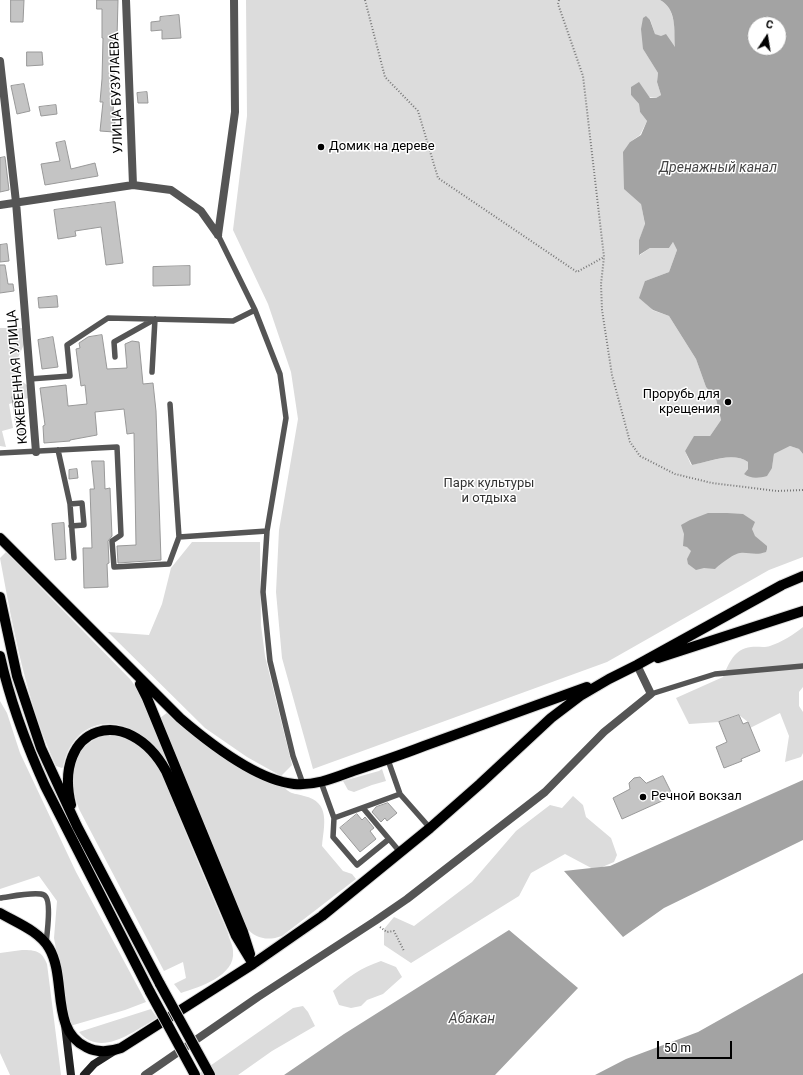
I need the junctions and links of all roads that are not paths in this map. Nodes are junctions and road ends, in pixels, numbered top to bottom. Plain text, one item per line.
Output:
1 (126, 0) edge
2 (234, 0) edge
3 (0, 61) edge
4 (133, 185) junction
5 (16, 202) junction
6 (0, 205) edge
7 (218, 235) junction
8 (255, 310) junction
9 (155, 319) junction
10 (115, 356) dead end
11 (152, 372) dead end
12 (30, 379) junction
13 (170, 404) dead end
14 (58, 450) junction
15 (36, 452) junction
16 (0, 453) edge
17 (70, 504) junction
18 (71, 526) junction
19 (267, 531) junction
20 (179, 537) junction
21 (0, 538) edge
22 (74, 558) dead end
23 (803, 576) edge
24 (0, 597) edge
25 (803, 611) edge
26 (0, 656) edge
27 (637, 665) junction
28 (803, 666) edge
29 (128, 668) junction
30 (609, 679) junction
31 (0, 692) edge
32 (651, 694) junction
33 (15, 710) junction
34 (388, 760) junction
35 (321, 782) junction
36 (303, 784) junction
37 (400, 794) junction
38 (363, 808) junction
39 (334, 818) junction
40 (77, 826) junction
41 (430, 828) junction
42 (389, 839) junction
43 (400, 852) junction
44 (0, 898) edge
45 (0, 913) edge
46 (46, 944) junction
47 (253, 964) junction
48 (64, 1022) junction
49 (121, 1048) junction
50 (71, 1075) edge
51 (84, 1075) edge
52 (145, 1075) edge
53 (195, 1075) edge
54 (210, 1075) edge

1 - 4 street, УЛИЦА БУЗУЛАЕВА
2 - 7 street
3 - 5 street, КОЖЕВЕННАЯ УЛИЦА
4 - 5 street
4 - 7 street
5 - 6 street
5 - 12 street, КОЖЕВЕННАЯ УЛИЦА
7 - 8 lane
8 - 9 lane
8 - 19 lane
9 - 10 lane
9 - 11 lane
9 - 12 lane
12 - 15 street, КОЖЕВЕННАЯ УЛИЦА
13 - 20 lane
14 - 15 lane
14 - 17 lane
14 - 20 lane
15 - 16 lane
17 - 18 lane
17 - 18 lane
18 - 22 lane
19 - 20 lane
19 - 36 lane
21 - 29 main road
23 - 27 main road
24 - 40 main road
25 - 27 main road
26 - 33 main road
27 - 30 main road
27 - 32 street
28 - 32 lane
29 - 36 main road
29 - 47 main road
30 - 34 main road
30 - 41 main road
31 - 33 main road
32 - 52 street
33 - 53 main road, bridge
34 - 35 main road
34 - 37 lane
35 - 36 main road
35 - 39 lane
37 - 38 lane
37 - 41 lane
38 - 39 lane
38 - 42 lane
39 - 42 lane
40 - 47 main road
40 - 54 main road, bridge
41 - 43 main road
42 - 43 lane
43 - 47 main road
44 - 46 lane
45 - 46 main road
46 - 48 main road
47 - 49 main road
48 - 49 main road
48 - 50 main road
49 - 51 main road

